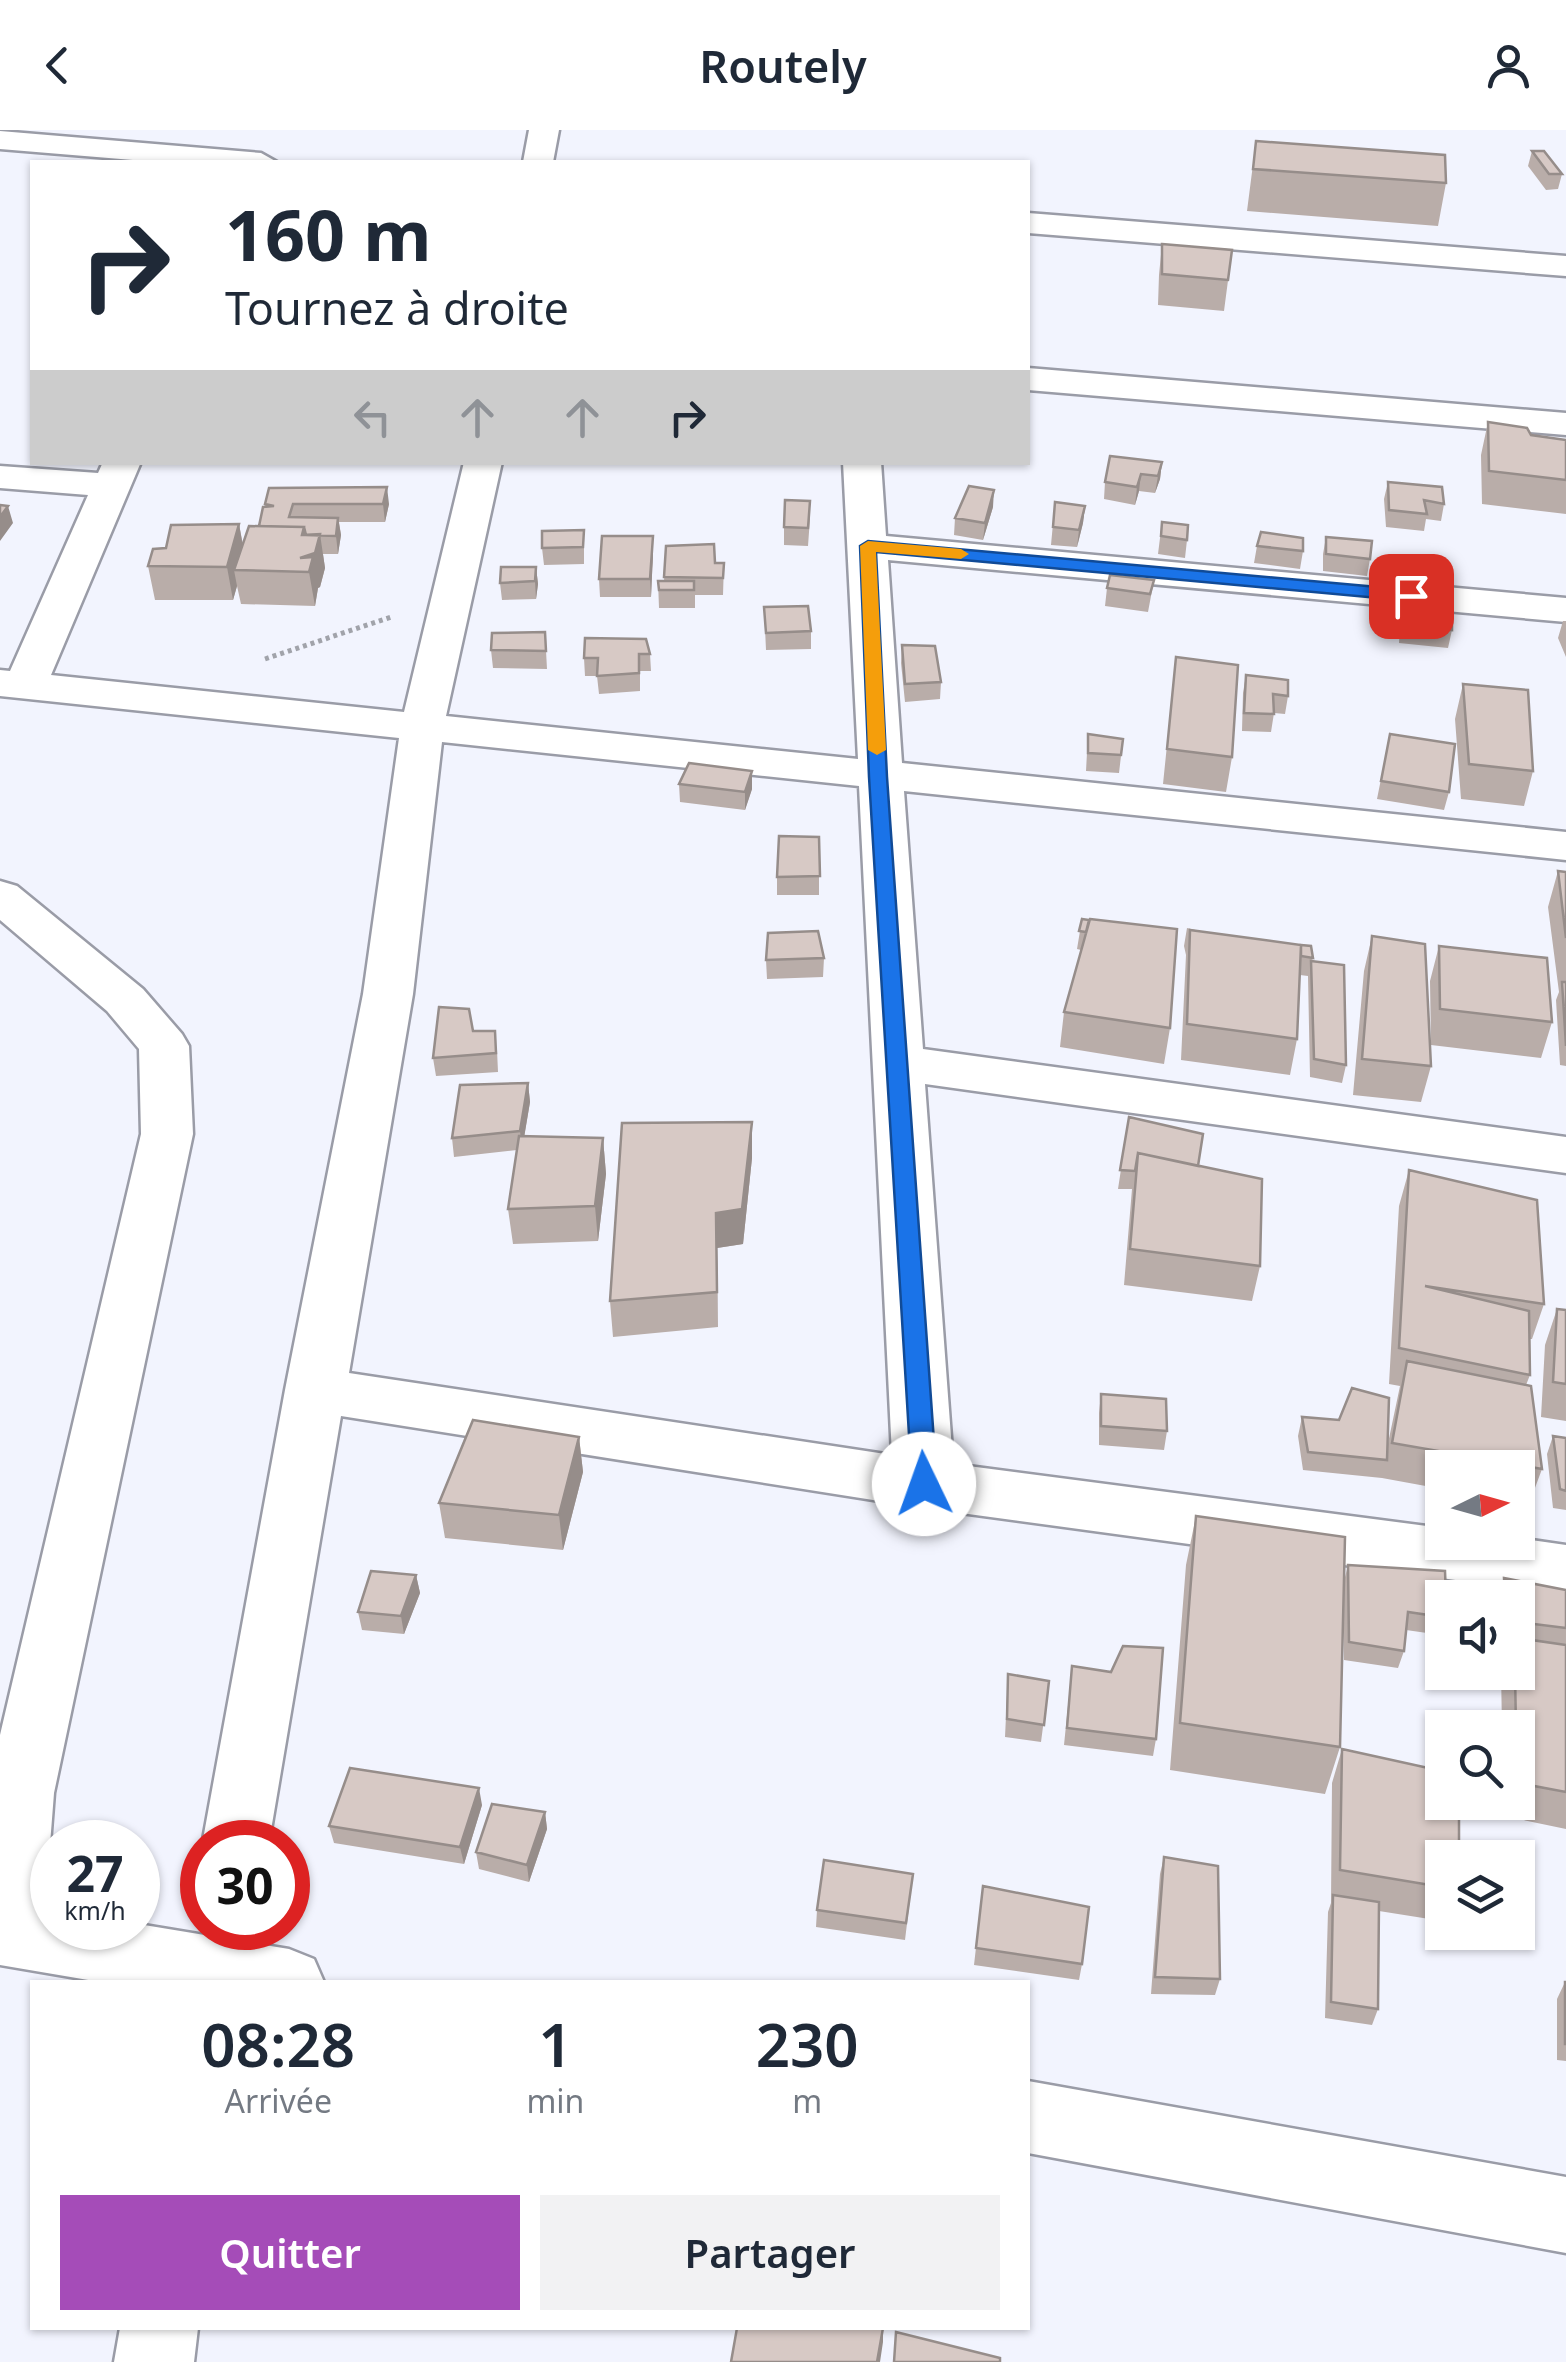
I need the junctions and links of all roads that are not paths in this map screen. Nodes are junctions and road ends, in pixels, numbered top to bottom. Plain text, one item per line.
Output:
1 (544, 130) edge
2 (0, 140) edge
3 (38, 142) junction
4 (0, 152) edge
5 (222, 160) edge
6 (538, 160) edge
7 (1030, 223) edge
8 (1566, 266) edge
9 (1030, 379) edge
10 (1566, 424) edge
11 (482, 465) edge
12 (862, 465) edge
13 (118, 474) edge
14 (0, 477) edge
15 (868, 546) junction
16 (1566, 610) edge
17 (12, 684) edge
18 (422, 727) junction
19 (878, 777) junction
20 (1566, 846) edge
21 (0, 896) edge
22 (899, 1063) junction
23 (1566, 1155) edge
24 (314, 1390) junction
25 (924, 1484) junction
26 (1566, 1570) edge
27 (239, 1820) edge
28 (30, 1900) edge
29 (30, 1932) edge
30 (0, 1933) edge
31 (159, 1950) edge
32 (215, 1960) edge
33 (282, 1980) edge
34 (1030, 2117) edge
35 (1566, 2215) edge
36 (159, 2330) edge
37 (154, 2362) edge

1 - 6 street
2 - 3 street
3 - 4 street
3 - 5 street
7 - 8 street
9 - 10 street
11 - 18 street
12 - 15 street
13 - 14 street
13 - 17 street
15 - 16 street
15 - 19 street
17 - 18 street
18 - 19 street
18 - 24 street
19 - 20 street
19 - 22 street
21 - 28 street
22 - 23 street
22 - 25 street
24 - 25 street
24 - 27 street
25 - 26 street
29 - 30 street
31 - 32 street
32 - 33 street
34 - 35 street
36 - 37 street

